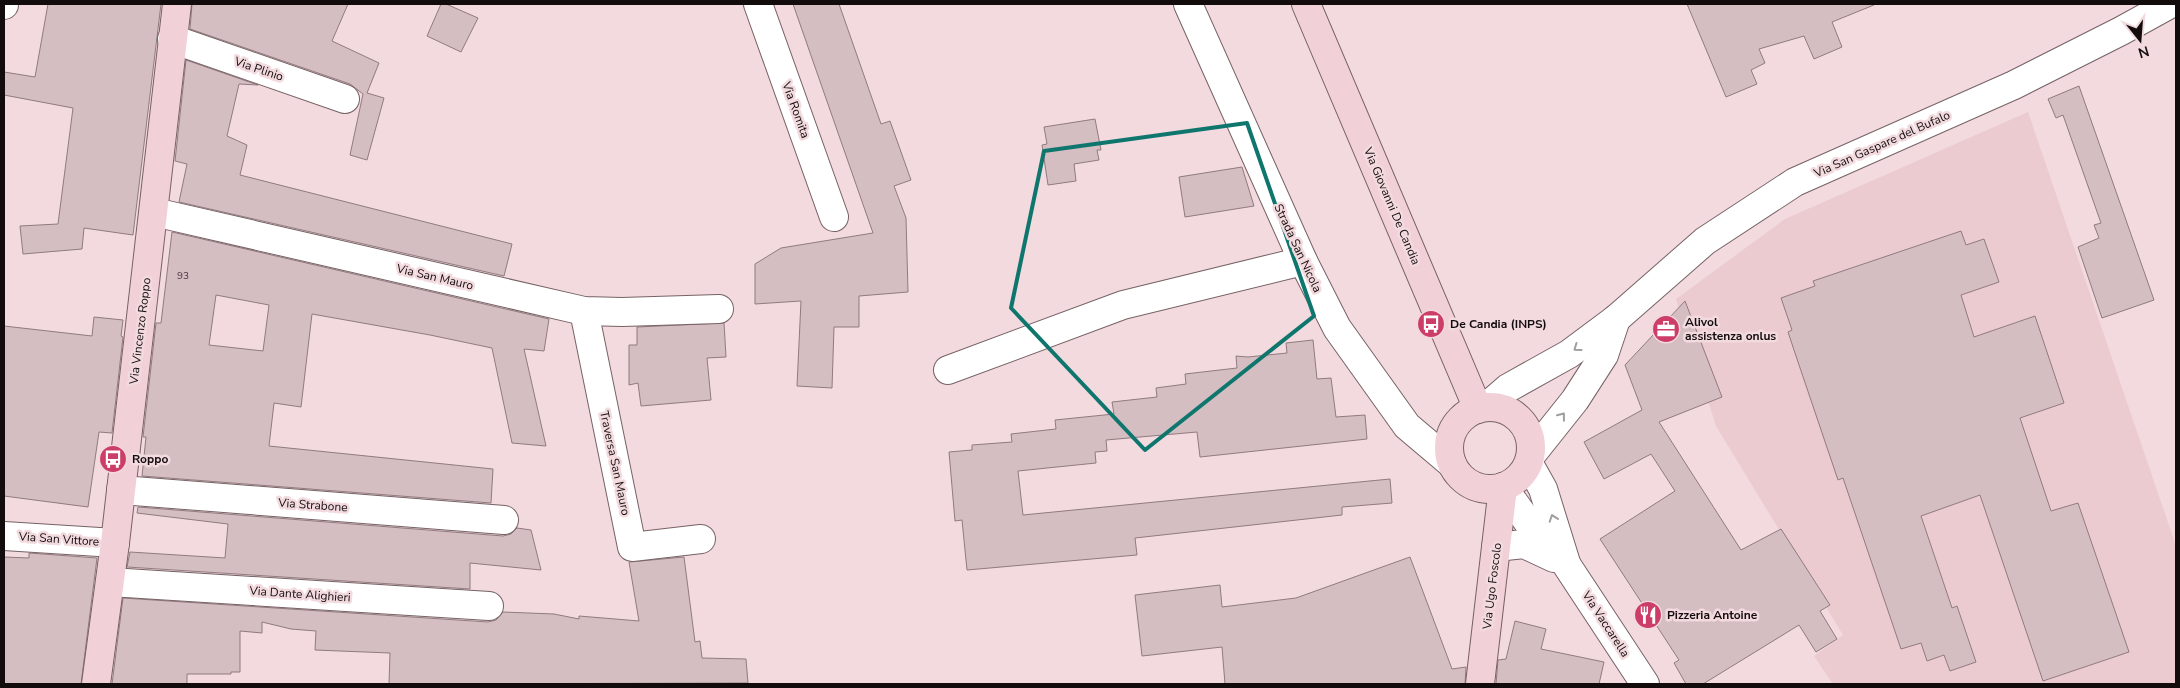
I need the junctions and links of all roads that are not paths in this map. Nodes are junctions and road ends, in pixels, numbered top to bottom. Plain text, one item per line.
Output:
1 (177, 4) edge
2 (758, 4) edge
3 (1188, 4) edge
4 (1306, 4) edge
5 (2170, 4) edge
6 (172, 38) junction
7 (345, 99) dead end
8 (154, 212) junction
9 (834, 217) dead end
10 (1302, 261) junction
11 (719, 309) dead end
12 (584, 311) junction
13 (1616, 319) junction
14 (948, 370) dead end
15 (1482, 408) junction
16 (1530, 459) junction
17 (1452, 464) junction
18 (1503, 488) junction
19 (121, 490) junction
20 (504, 520) dead end
21 (4, 536) edge
22 (701, 539) dead end
23 (115, 543) junction
24 (1496, 547) junction
25 (1566, 564) junction
26 (110, 582) junction
27 (489, 606) dead end
28 (96, 684) edge
29 (1480, 684) edge
30 (1645, 684) edge

1 - 6 street, Via Vincenzo Roppo
2 - 9 street, Via Romita
3 - 10 street, Strada San Nicola
4 - 15 street, Via Giovanni De Candia
5 - 13 street, Via San Gaspare del Bufalo
6 - 7 street, Via Plinio
6 - 8 street, Via Vincenzo Roppo
8 - 12 street, Via San Mauro
8 - 19 street, Via Vincenzo Roppo
10 - 14 street
10 - 17 street, Strada San Nicola
11 - 12 street, Via San Mauro
12 - 22 street, Traversa San Mauro
13 -> 15 street, Via San Gaspare del Bufalo
16 -> 13 street
15 - 16 street
15 - 17 street
16 - 18 street
25 -> 16 street, Via Vaccarella
17 - 18 street
18 - 24 street, Via Ugo Foscolo
18 - 25 street, Via Vaccarella
19 - 20 street, Via Strabone
19 - 23 street, Via Vincenzo Roppo
21 - 23 street, Via San Vittore
23 - 26 street, Via Vincenzo Roppo
24 - 25 street
24 - 29 street, Via Ugo Foscolo
25 - 30 street, Via Vaccarella
26 - 27 street, Via Dante Alighieri
26 - 28 street, Via Vincenzo Roppo

